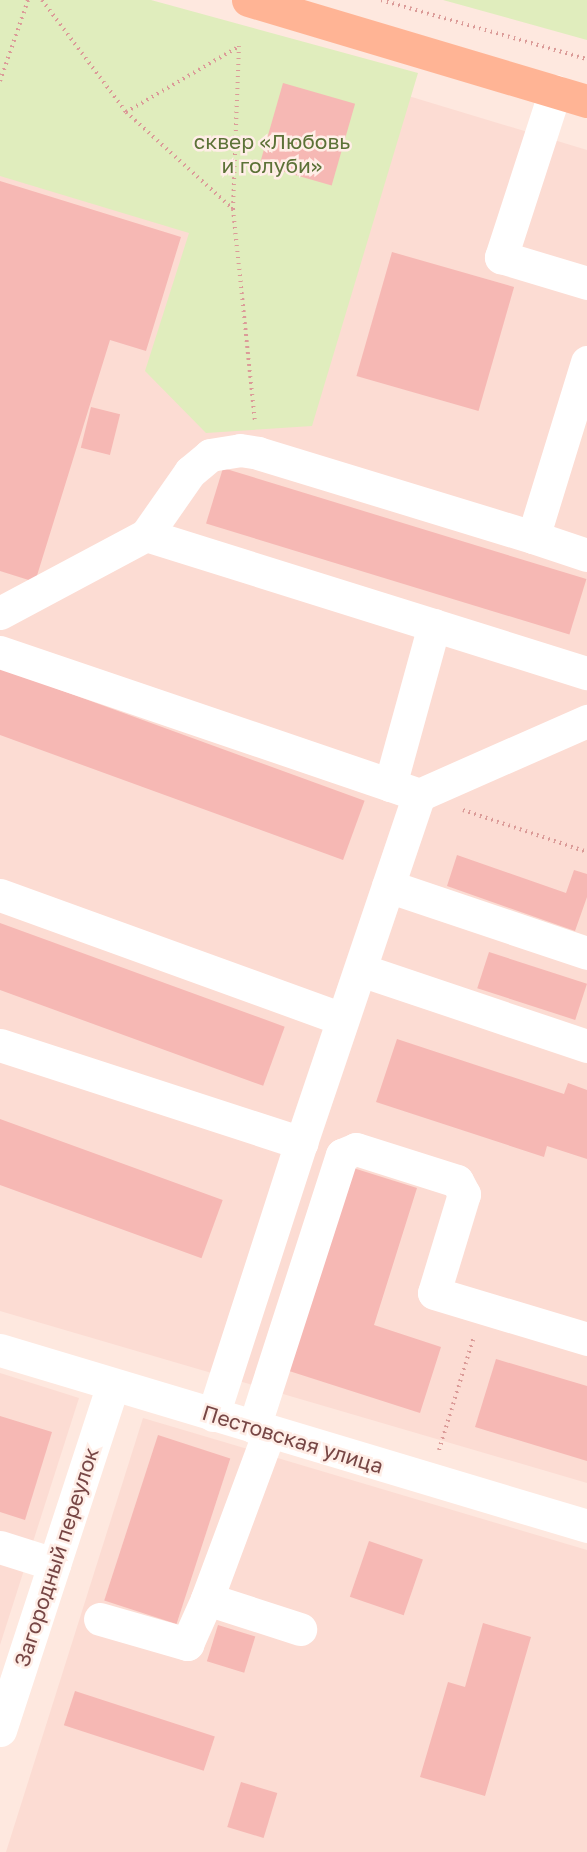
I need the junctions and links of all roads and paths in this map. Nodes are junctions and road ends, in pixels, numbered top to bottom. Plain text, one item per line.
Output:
1 (28, 0) edge
2 (42, 0) edge
3 (248, 0) edge
4 (381, 0) edge
5 (587, 59) edge
6 (0, 81) edge
7 (555, 91) junction
8 (587, 101) edge
9 (126, 112) junction
10 (233, 209) junction
11 (587, 283) edge
12 (587, 362) edge
13 (258, 453) junction
14 (146, 535) junction
15 (533, 537) junction
16 (587, 555) edge
17 (0, 614) edge
18 (434, 626) junction
19 (0, 652) edge
20 (587, 674) edge
21 (587, 721) edge
22 (405, 790) junction
23 (587, 852) edge
24 (388, 886) junction
25 (0, 896) edge
26 (587, 953) edge
27 (361, 970) junction
28 (342, 1019) junction
29 (0, 1045) edge
30 (587, 1046) edge
31 (301, 1143) junction
32 (483, 1307) junction
33 (587, 1339) edge
34 (0, 1350) edge
35 (113, 1385) junction
36 (213, 1415) junction
37 (261, 1429) junction
38 (430, 1479) junction
39 (587, 1526) edge
40 (0, 1547) edge
41 (54, 1564) junction
42 (207, 1599) junction
43 (100, 1619) dead end
44 (300, 1629) dead end
45 (0, 1730) edge

1 - 6 path
2 - 9 path
3 - 7 main road
4 - 5 path
7 - 8 main road
7 - 11 street
9 - 10 path
9 - 10 path
10 - 13 path
12 - 15 street
13 - 14 street
13 - 15 street
14 - 17 street
14 - 18 street
15 - 16 street
18 - 20 street
18 - 22 street
19 - 22 street
21 - 22 street
22 - 23 path
22 - 24 street
24 - 26 street
24 - 27 street
25 - 28 street
27 - 28 street
27 - 30 street
28 - 31 street
29 - 31 street
31 - 36 street
32 - 33 street
32 - 37 street
32 - 38 path
34 - 35 street, Пестовская улица
35 - 36 street, Пестовская улица
35 - 41 street, Загородный переулок
36 - 37 street, Пестовская улица
37 - 38 street, Пестовская улица
37 - 42 street
38 - 39 street, Пестовская улица
40 - 41 street
41 - 45 street, Загородный переулок
42 - 43 street
42 - 44 street

